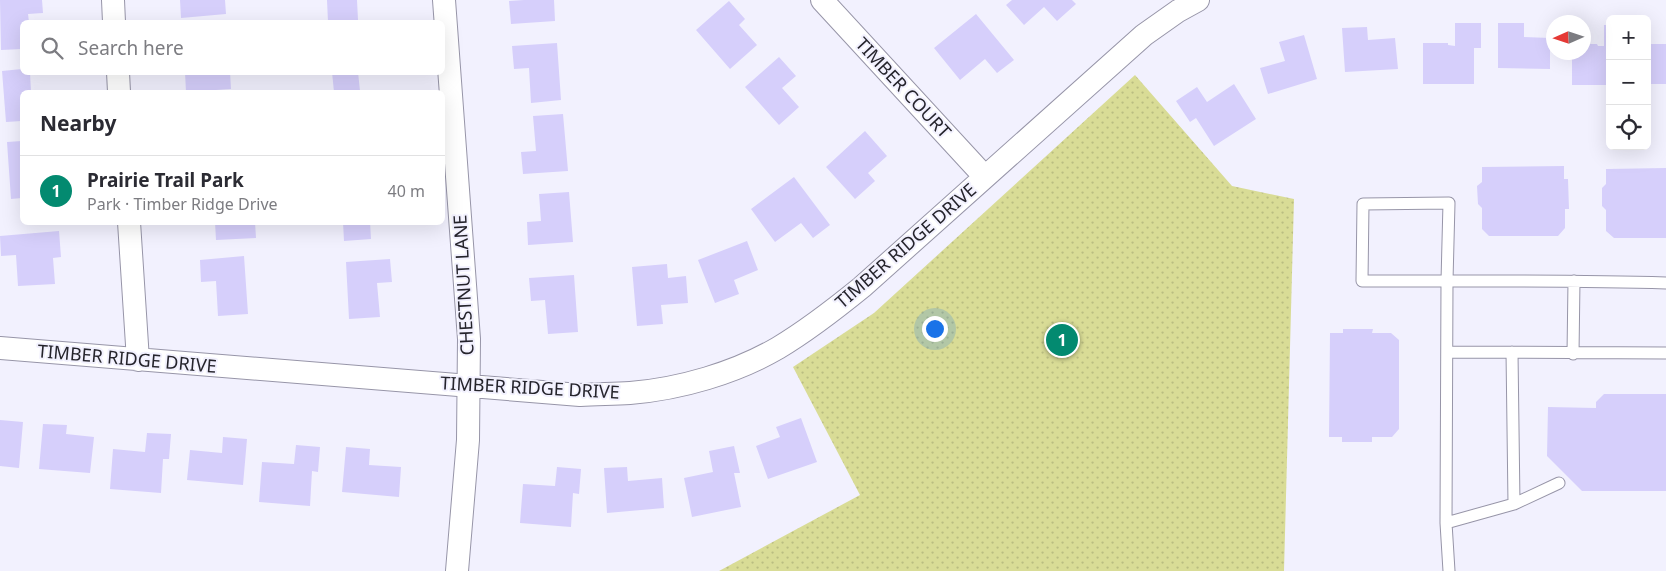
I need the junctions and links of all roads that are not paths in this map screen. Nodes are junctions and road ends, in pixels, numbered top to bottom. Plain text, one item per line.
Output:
1 (113, 0) edge
2 (444, 0) edge
3 (822, 0) edge
4 (1198, 0) edge
5 (114, 20) edge
6 (118, 75) edge
7 (119, 90) edge
8 (985, 176) junction
9 (128, 225) edge
10 (1447, 281) junction
11 (1574, 281) junction
12 (1666, 283) edge
13 (0, 348) edge
14 (1448, 352) junction
15 (1512, 352) junction
16 (1573, 354) junction
17 (1666, 354) edge
18 (138, 360) junction
19 (468, 386) junction
20 (1559, 483) dead end
21 (1514, 504) junction
22 (1446, 523) junction
23 (457, 571) edge
24 (1449, 571) edge

1 - 5 street
2 - 19 street, CHESTNUT LANE
3 - 8 street, TIMBER COURT
4 - 8 street, TIMBER RIDGE DRIVE
6 - 7 street
8 - 19 street, TIMBER RIDGE DRIVE
9 - 18 street
10 - 10 lane
10 - 11 lane
10 - 14 lane
11 - 12 lane
11 - 16 lane
13 - 18 street, TIMBER RIDGE DRIVE
14 - 15 lane
14 - 22 lane
15 - 16 lane
15 - 21 lane
16 - 17 lane
18 - 19 street, TIMBER RIDGE DRIVE
19 - 23 street, CHESTNUT LANE
20 - 21 lane
21 - 22 lane
22 - 24 lane

